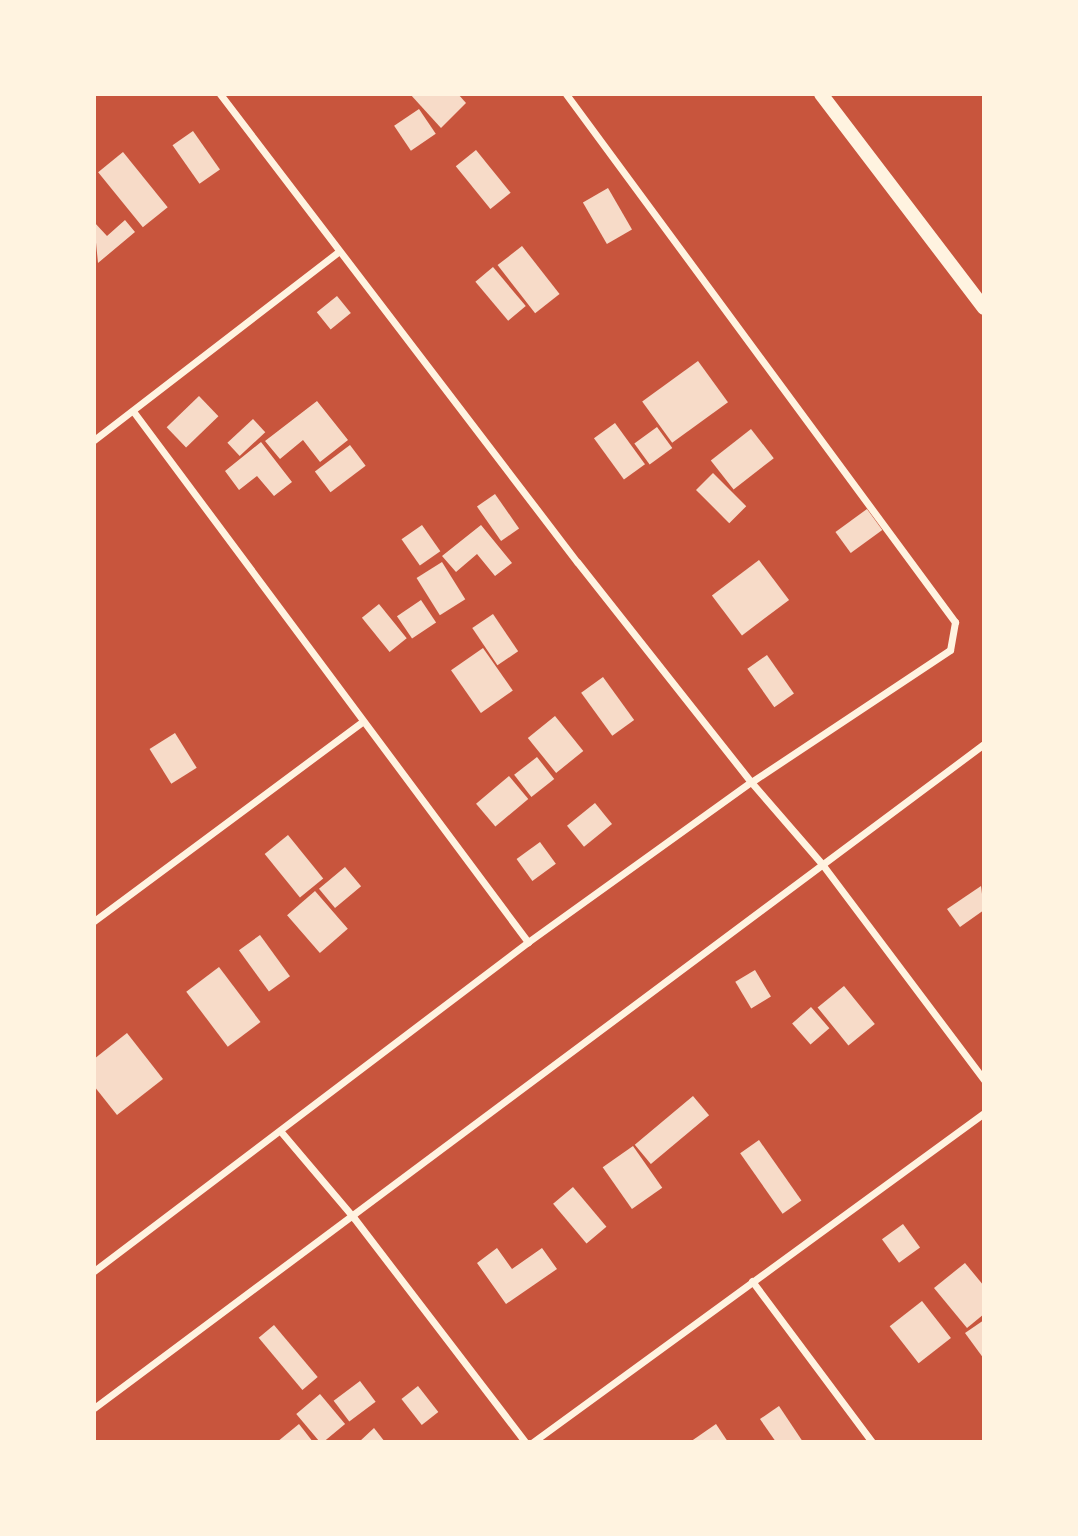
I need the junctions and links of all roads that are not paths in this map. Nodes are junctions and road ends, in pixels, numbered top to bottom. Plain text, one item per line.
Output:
1 (220, 94) edge
2 (566, 94) edge
3 (821, 94) edge
4 (338, 252) junction
5 (984, 309) edge
6 (133, 411) junction
7 (94, 440) edge
8 (362, 722) junction
9 (984, 744) edge
10 (751, 782) junction
11 (822, 863) junction
12 (94, 921) edge
13 (528, 942) junction
14 (984, 1080) edge
15 (984, 1113) edge
16 (282, 1133) junction
17 (354, 1218) junction
18 (94, 1271) edge
19 (752, 1280) junction
20 (94, 1408) edge
21 (525, 1441) edge
22 (533, 1441) edge
23 (872, 1441) edge

1 - 4 street
2 - 10 street
3 - 5 main road
4 - 6 street
4 - 10 street
6 - 7 street
6 - 8 street
8 - 12 street
8 - 13 street
9 - 11 street
10 - 11 street
10 - 13 street
11 - 14 street
11 - 17 street
13 - 16 street
15 - 19 street
16 - 17 street
16 - 18 street
17 - 20 street
17 - 21 street
19 - 22 street
19 - 23 street

